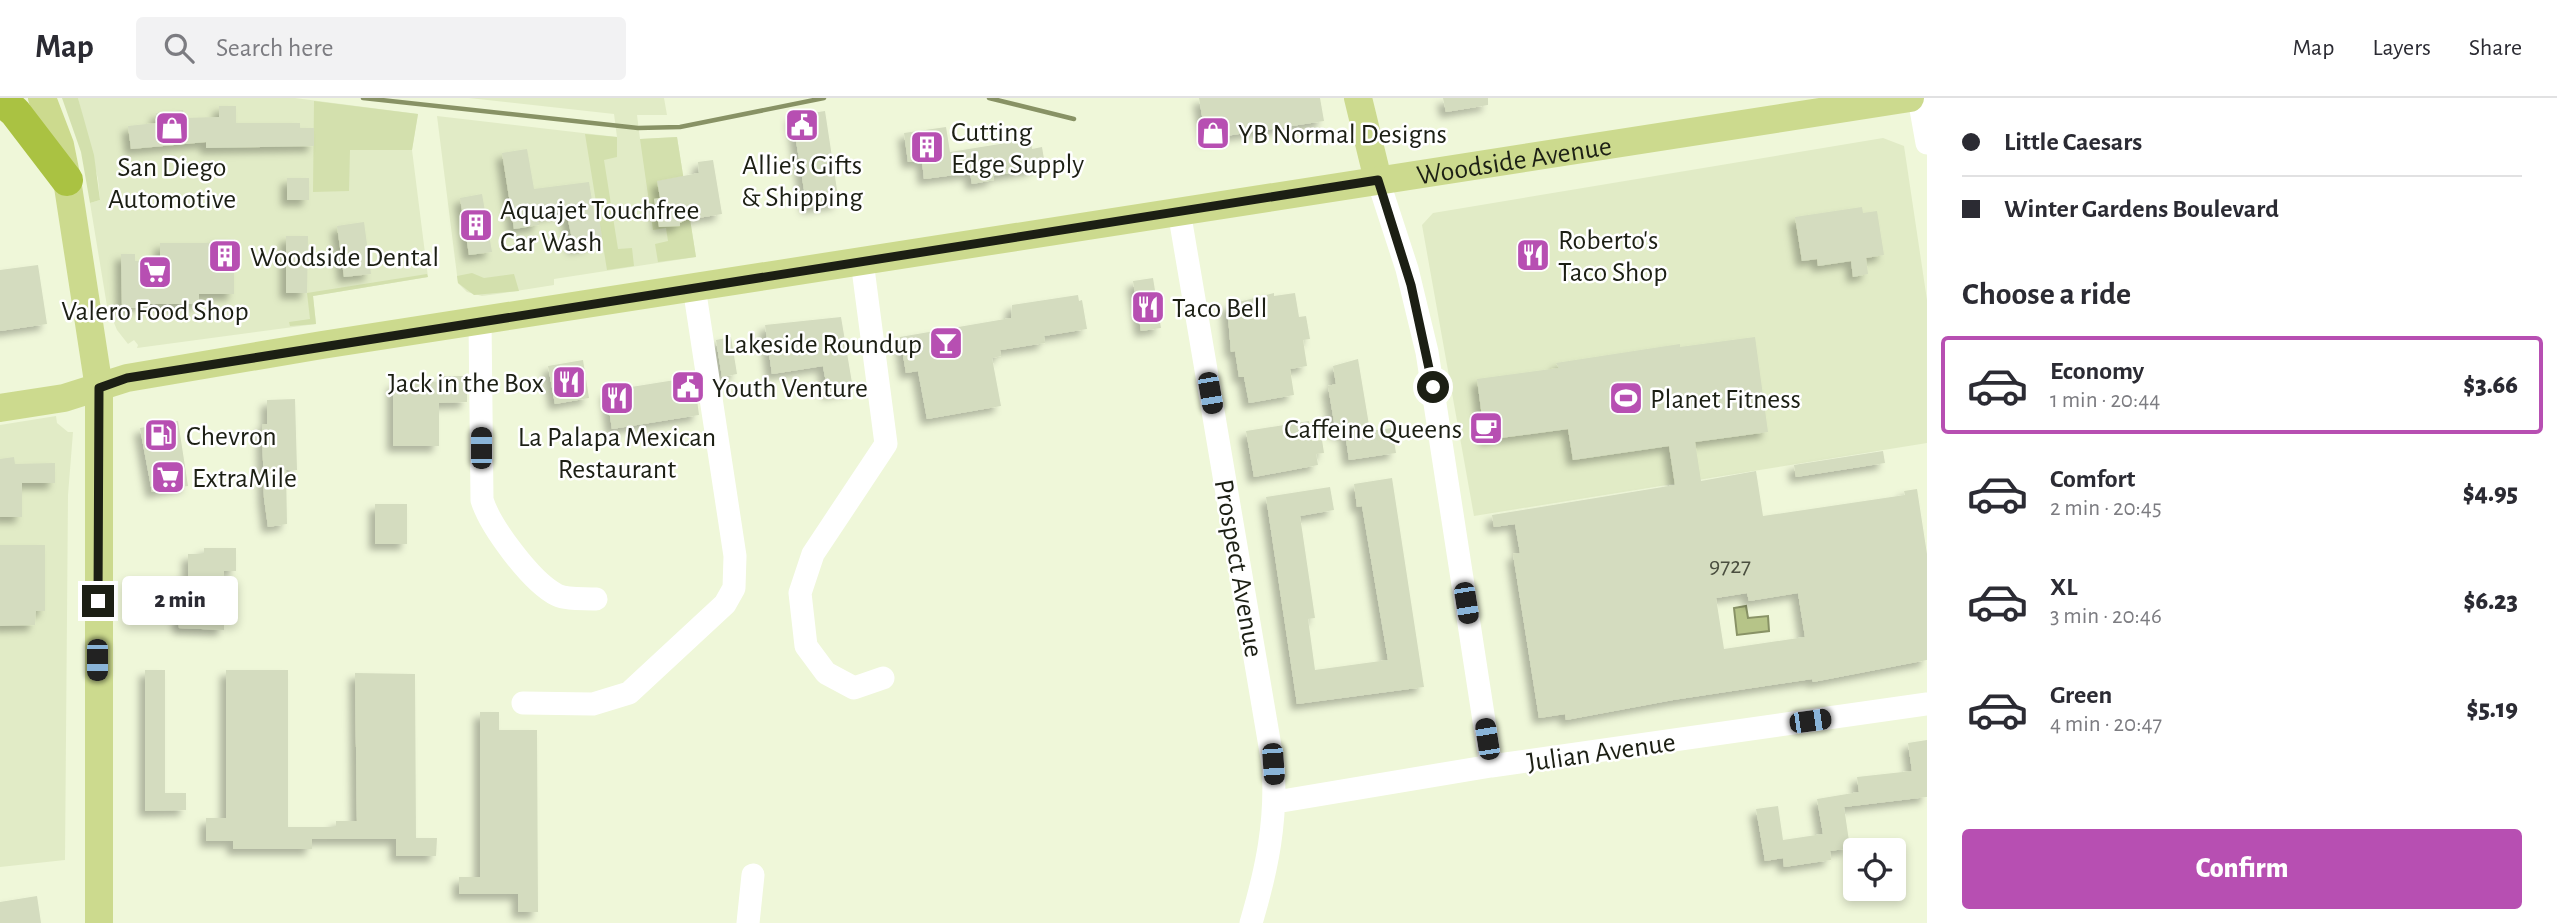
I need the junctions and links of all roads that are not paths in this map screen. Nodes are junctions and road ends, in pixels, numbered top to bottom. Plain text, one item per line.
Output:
1 (42, 98) edge
2 (1358, 98) edge
3 (1910, 98) edge
4 (1919, 98) edge
5 (0, 99) edge
6 (1927, 143) edge
7 (67, 180) junction
8 (1378, 180) junction
9 (1179, 211) junction
10 (862, 261) junction
11 (694, 287) junction
12 (480, 320) junction
13 (99, 388) junction
14 (0, 408) edge
15 (596, 599) dead end
16 (883, 678) dead end
17 (523, 703) dead end
18 (1927, 704) edge
19 (1491, 766) junction
20 (1276, 802) junction
21 (752, 875) dead end
22 (99, 923) edge
23 (748, 923) edge
24 (1251, 923) edge

1 - 7 main road
2 - 8 main road
3 - 8 main road, Woodside Avenue
4 - 6 street
5 - 7 highway
7 - 13 main road
8 - 9 main road, Woodside Avenue
8 - 19 street
9 - 10 main road, Woodside Avenue
9 - 20 street, Prospect Avenue
10 - 11 main road, Woodside Avenue
10 - 16 street
11 - 12 main road, Woodside Avenue
11 - 17 street
12 - 13 main road, Woodside Avenue
12 - 15 street
13 - 14 main road, Woodside Avenue
13 - 22 main road
18 - 19 street, Julian Avenue
19 - 20 street, Julian Avenue
20 - 24 street, Prospect Avenue
21 - 23 street

